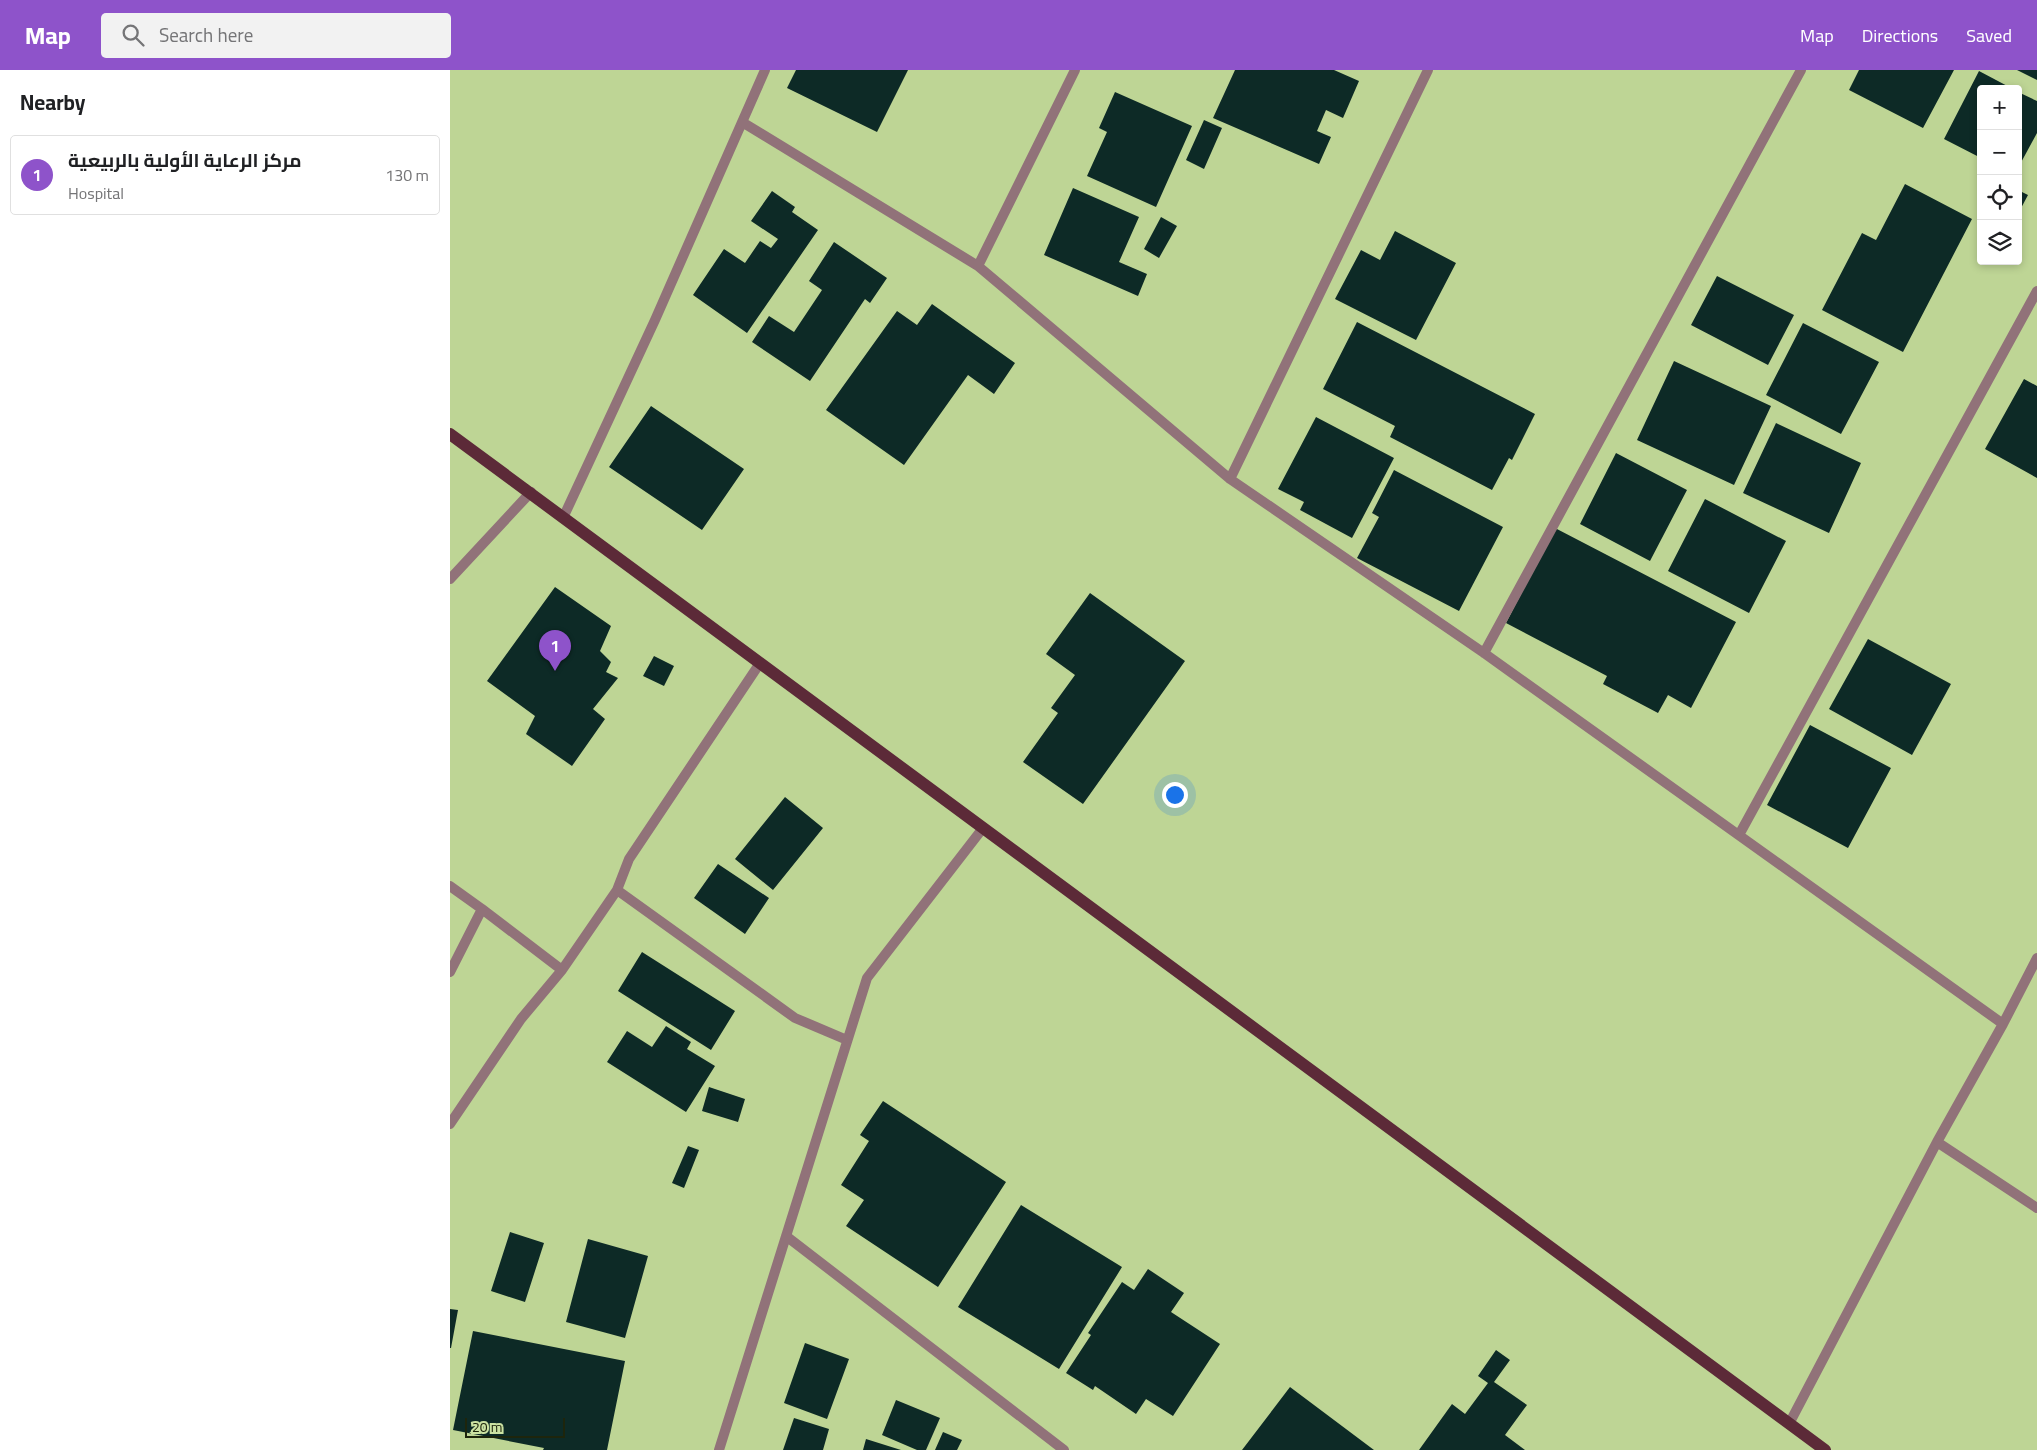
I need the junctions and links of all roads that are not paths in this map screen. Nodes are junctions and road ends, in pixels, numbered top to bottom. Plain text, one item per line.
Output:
1 (765, 70) edge
2 (1074, 70) edge
3 (1428, 70) edge
4 (1801, 70) edge
5 (742, 122) junction
6 (978, 266) junction
7 (2037, 291) edge
8 (450, 434) edge
9 (1230, 480) junction
10 (531, 492) junction
11 (563, 518) junction
12 (450, 579) edge
13 (1484, 652) junction
14 (760, 664) junction
15 (983, 828) junction
16 (1739, 835) junction
17 (450, 886) edge
18 (617, 890) junction
19 (482, 909) junction
20 (2037, 958) edge
21 (562, 970) junction
22 (450, 972) edge
23 (2003, 1024) junction
24 (847, 1040) junction
25 (450, 1124) edge
26 (1937, 1142) junction
27 (2037, 1208) edge
28 (786, 1236) junction
29 (1789, 1424) junction
30 (719, 1450) edge
31 (1064, 1450) edge
32 (1825, 1450) edge

1 - 5 street
2 - 6 street
3 - 9 street
4 - 13 street
5 - 6 street
5 - 11 street
6 - 9 street
7 - 16 street
8 - 10 main road
9 - 13 street
10 - 11 main road
10 - 12 street
11 - 14 main road
13 - 16 street
14 - 15 main road
14 - 18 street
15 - 24 street
15 - 29 main road
16 - 23 street
17 - 19 street
18 - 21 street
18 - 24 street
19 - 21 street
19 - 22 street
20 - 23 street
21 - 25 street
23 - 26 street
24 - 28 street
26 - 27 street
26 - 29 street
28 - 30 street
28 - 31 street
29 - 32 main road

